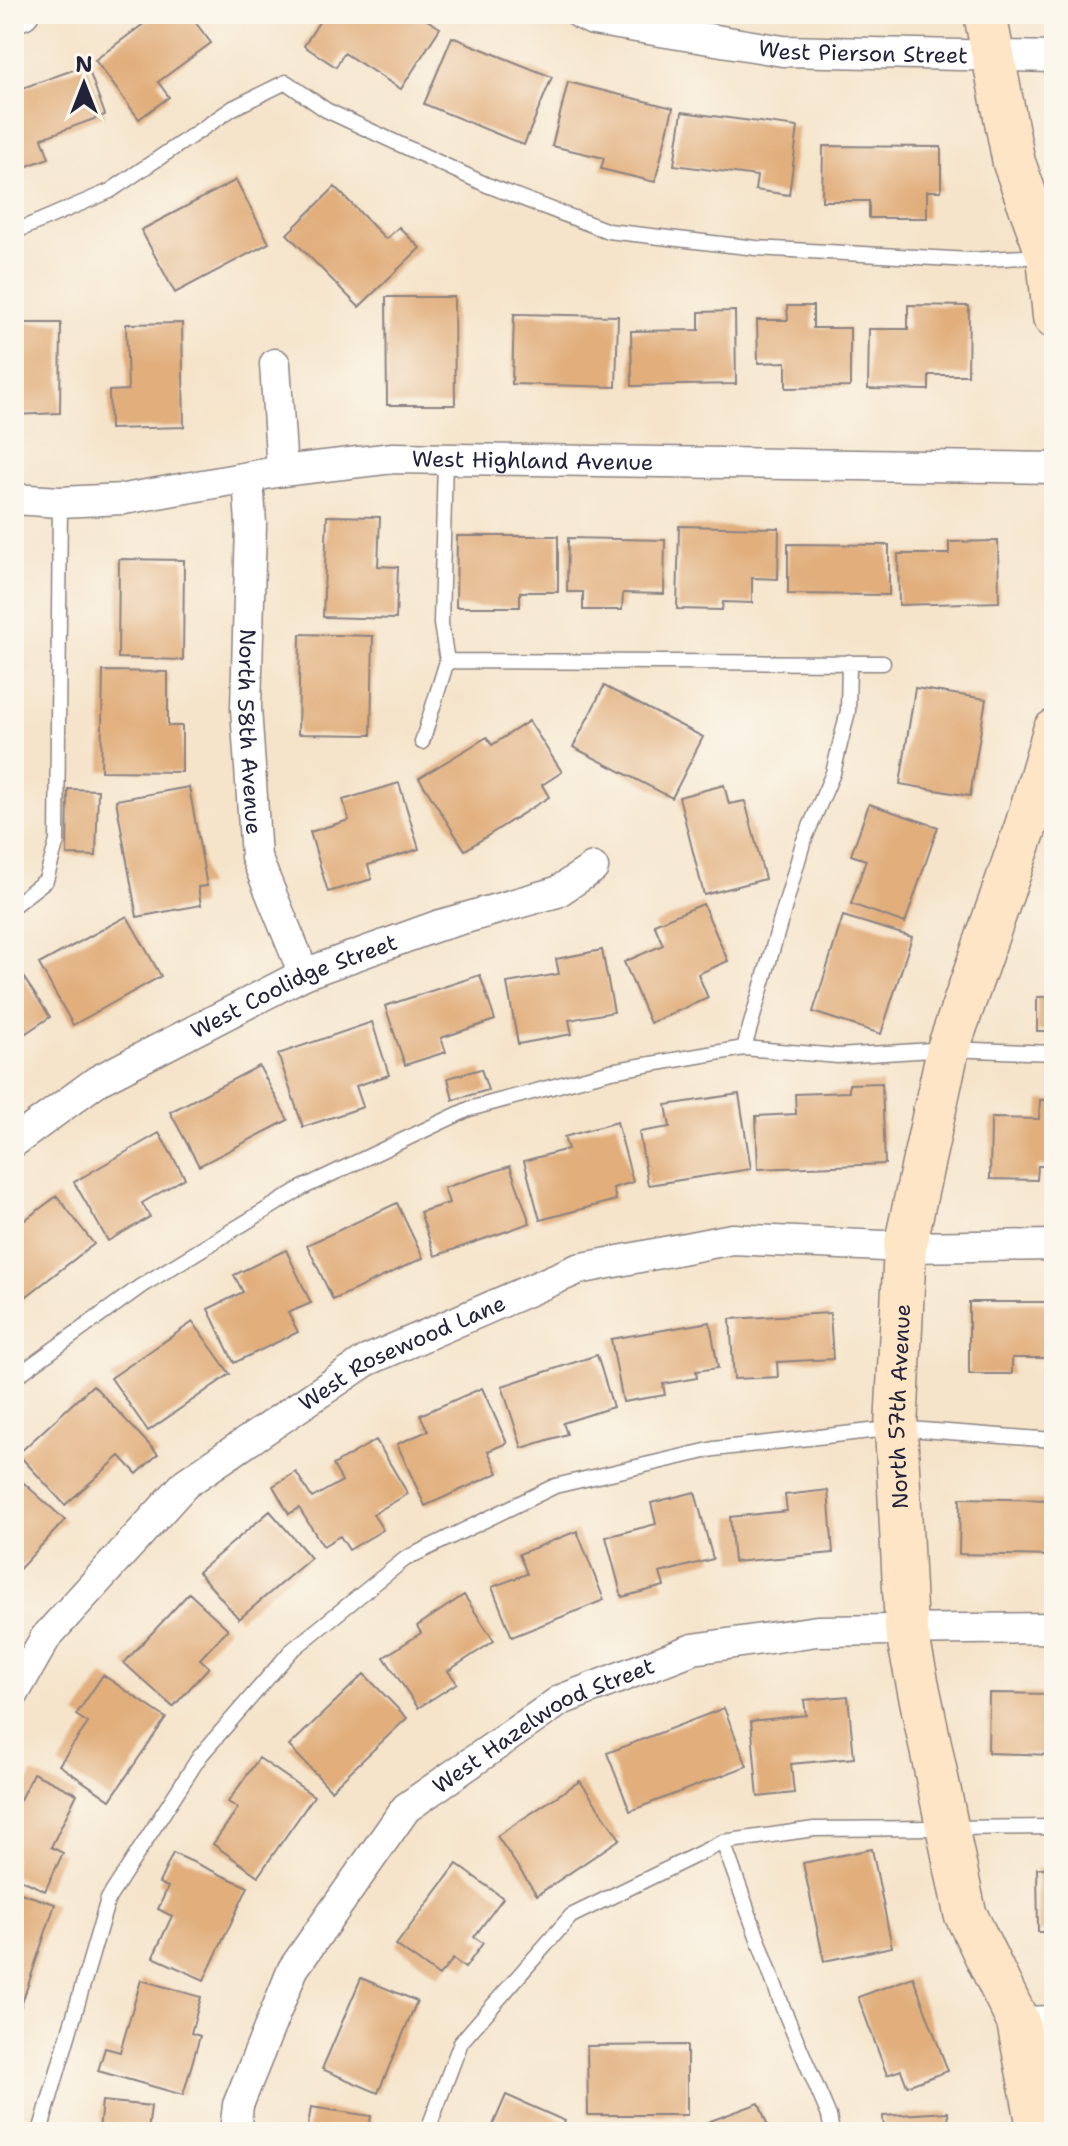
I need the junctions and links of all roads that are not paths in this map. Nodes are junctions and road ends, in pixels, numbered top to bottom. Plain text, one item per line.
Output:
1 (23, 14) edge
2 (581, 14) edge
3 (985, 14) edge
4 (14, 17) edge
5 (995, 56) junction
6 (1054, 57) edge
7 (14, 232) edge
8 (1051, 256) edge
9 (1054, 317) edge
10 (275, 364) dead end
11 (445, 458) junction
12 (1054, 468) edge
13 (282, 471) junction
14 (248, 478) junction
15 (14, 499) edge
16 (60, 502) junction
17 (447, 661) junction
18 (849, 662) junction
19 (883, 663) dead end
20 (1054, 731) edge
21 (422, 742) dead end
22 (593, 868) dead end
23 (14, 905) edge
24 (304, 974) junction
25 (744, 1048) junction
26 (948, 1049) junction
27 (1054, 1053) edge
28 (14, 1142) edge
29 (1054, 1245) edge
30 (905, 1247) junction
31 (14, 1378) edge
32 (896, 1428) junction
33 (1054, 1440) edge
34 (906, 1628) junction
35 (1054, 1628) edge
36 (14, 1693) edge
37 (1054, 1827) edge
38 (948, 1829) junction
39 (723, 1842) junction
40 (1036, 2022) edge
41 (40, 2132) edge
42 (235, 2132) edge
43 (427, 2132) edge
44 (832, 2132) edge
45 (1039, 2132) edge

1 - 4 street
2 - 5 street, West Pierson Street
3 - 5 street
5 - 6 street, West Pierson Street
5 - 8 street
7 - 8 lane
8 - 9 street
10 - 13 street
11 - 12 street, West Highland Avenue
11 - 13 street, West Highland Avenue
11 - 17 lane
13 - 14 street, West Highland Avenue
14 - 16 street, West Highland Avenue
14 - 24 street, North 58th Avenue
15 - 16 street, West Highland Avenue
16 - 23 lane
17 - 18 lane
17 - 21 lane
18 - 19 lane
18 - 25 lane
20 - 26 street, North 57th Avenue
22 - 24 street, West Coolidge Street
24 - 28 street, West Coolidge Street
25 - 26 lane
25 - 31 lane
26 - 27 lane
26 - 30 street, North 57th Avenue
29 - 30 street, West Rosewood Lane
30 - 32 street, North 57th Avenue
30 - 36 street, West Rosewood Lane
32 - 33 lane
32 - 34 street, North 57th Avenue
32 - 41 lane
34 - 35 street, West Hazelwood Street
34 - 38 street, North 57th Avenue
34 - 42 street, West Hazelwood Street
37 - 38 lane
38 - 39 lane
38 - 40 street, North 57th Avenue
39 - 43 lane
39 - 44 lane
40 - 45 street, North 57th Avenue

